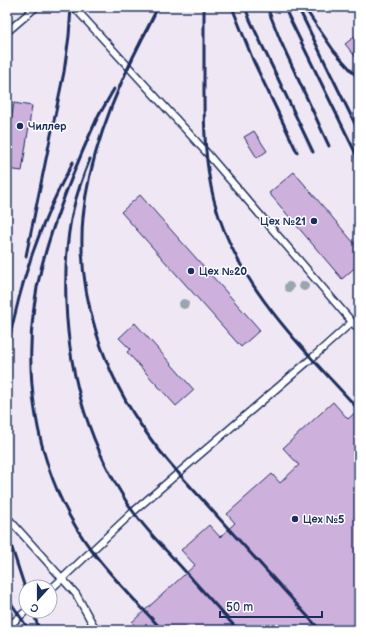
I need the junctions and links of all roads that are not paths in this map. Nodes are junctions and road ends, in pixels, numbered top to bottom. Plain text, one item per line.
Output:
1 (36, 7) edge
2 (74, 7) edge
3 (7, 32) edge
4 (352, 322) junction
5 (359, 330) edge
6 (7, 518) edge
7 (63, 578) junction
8 (58, 583) edge
9 (18, 618) edge
10 (7, 628) edge
11 (96, 630) edge

1 - 3 lane
2 - 4 lane
4 - 5 lane
4 - 7 lane
6 - 7 lane
7 - 8 lane
7 - 11 lane
9 - 10 lane

